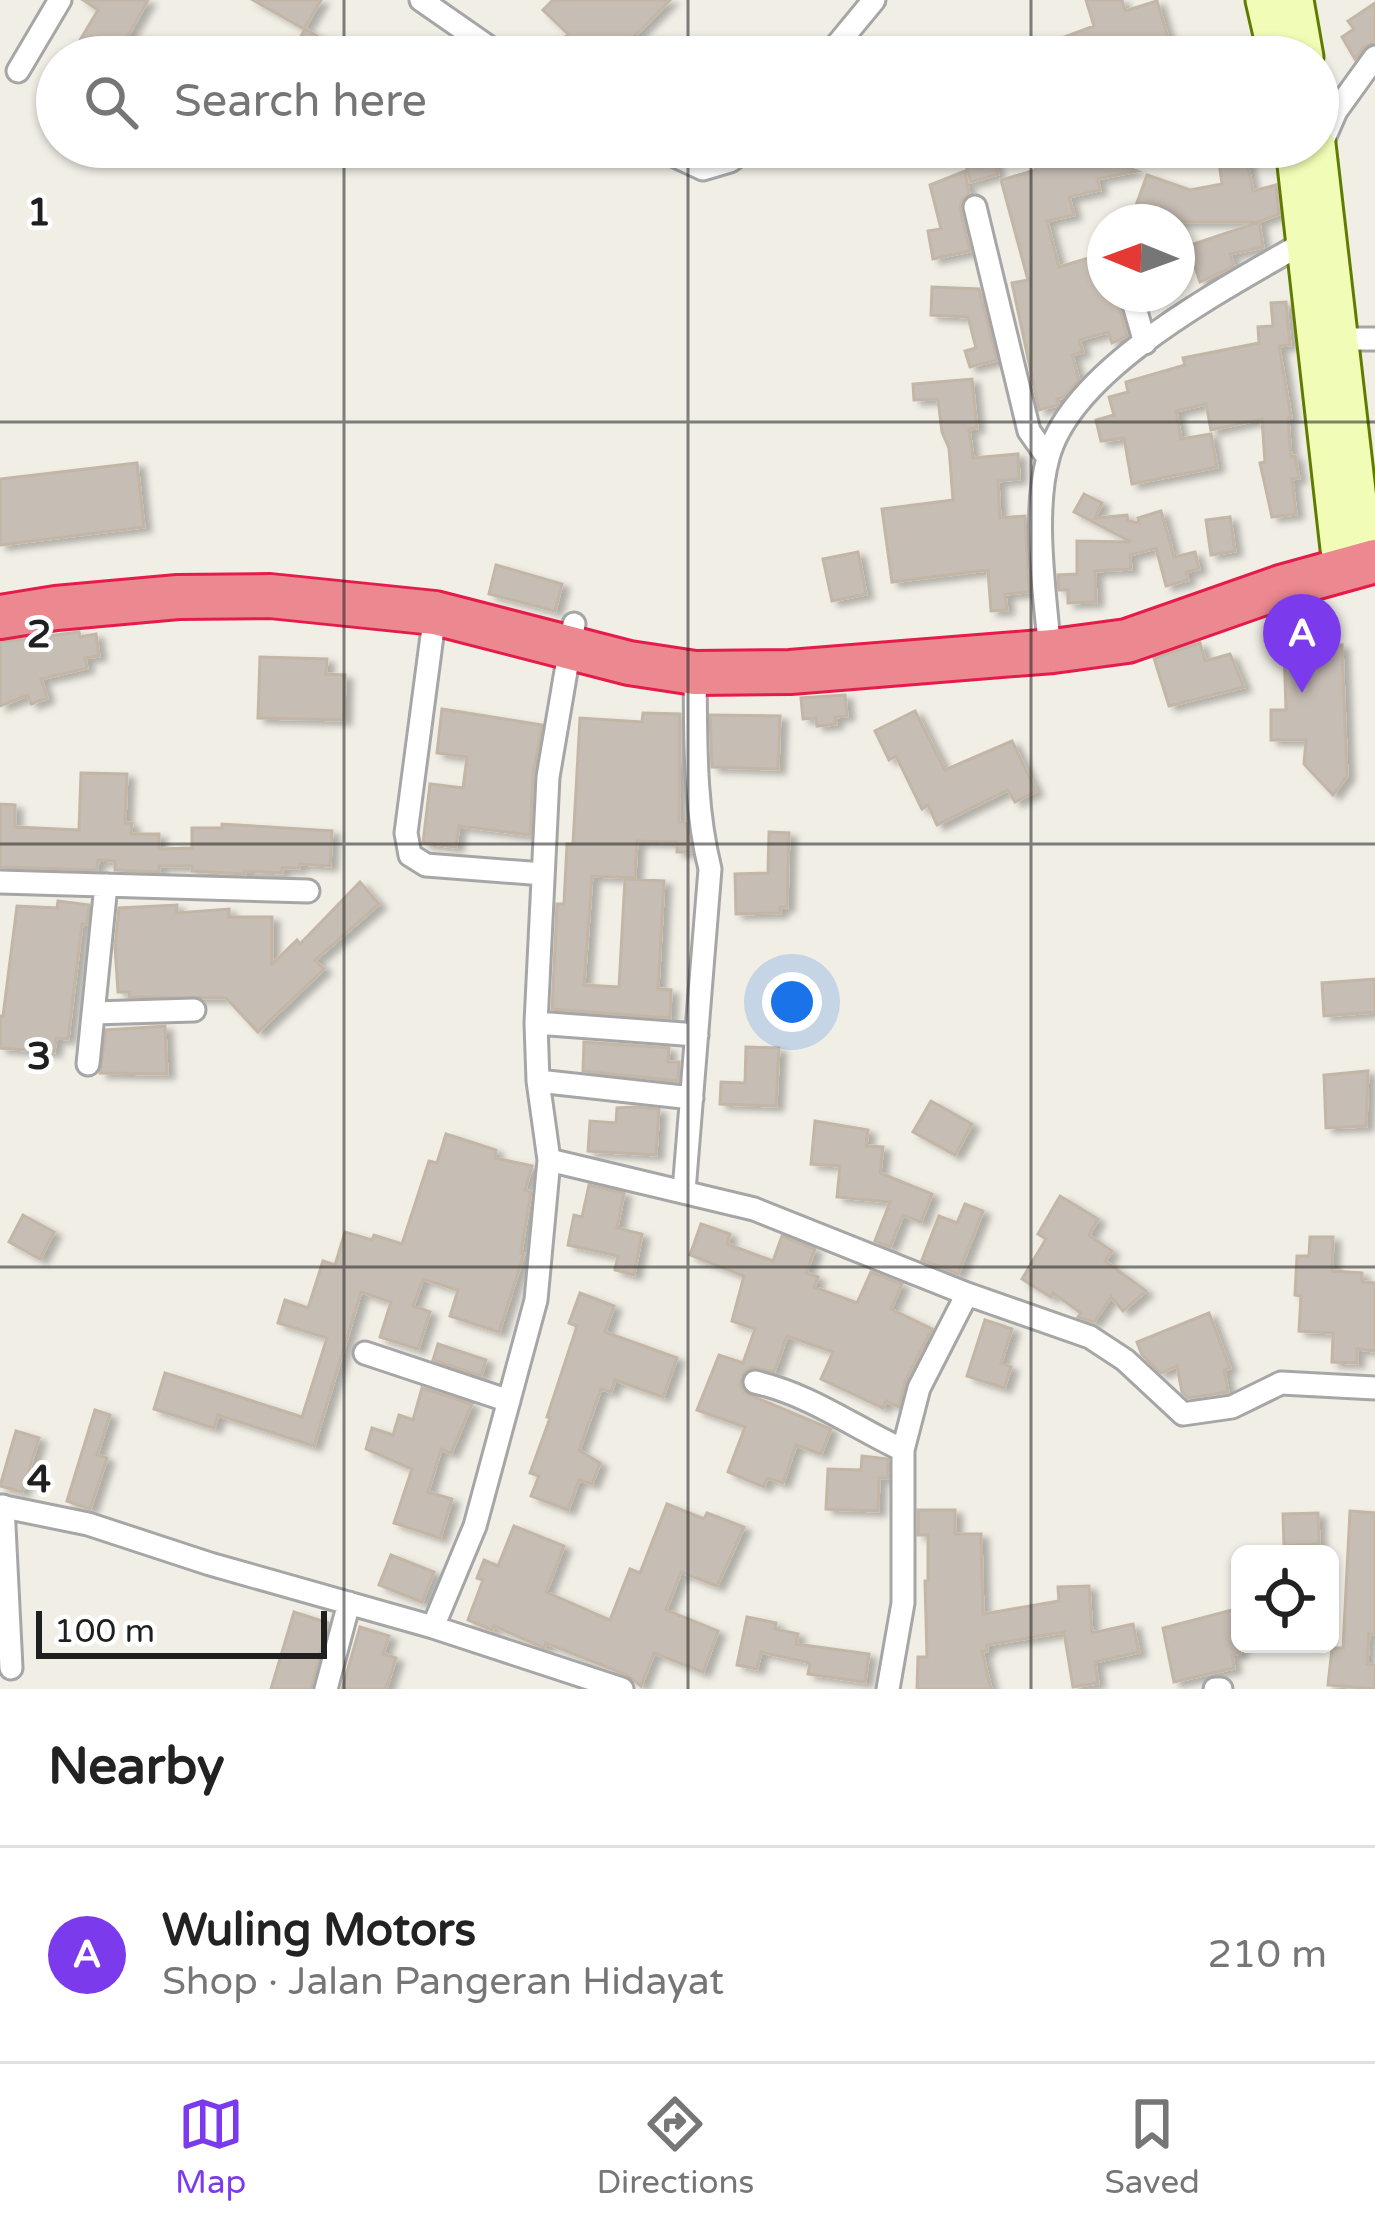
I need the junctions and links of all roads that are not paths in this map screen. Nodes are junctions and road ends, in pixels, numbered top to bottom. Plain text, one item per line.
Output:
1 (60, 0) edge
2 (422, 0) edge
3 (874, 0) edge
4 (1263, 0) edge
5 (1296, 0) edge
6 (38, 36) edge
7 (473, 36) edge
8 (844, 36) edge
9 (1271, 36) edge
10 (1302, 36) edge
11 (36, 40) edge
12 (1375, 57) edge
13 (18, 70) dead end
14 (1339, 107) edge
15 (1308, 168) edge
16 (1313, 168) edge
17 (975, 207) dead end
18 (1303, 243) junction
19 (1136, 312) edge
20 (1339, 339) junction
21 (1375, 339) edge
22 (1145, 343) junction
23 (1048, 458) junction
24 (1361, 554) edge
25 (352, 592) junction
26 (0, 595) edge
27 (416, 603) junction
28 (0, 617) edge
29 (1048, 632) junction
30 (571, 635) junction
31 (695, 673) junction
32 (543, 874) junction
33 (0, 882) edge
34 (106, 885) junction
35 (308, 891) dead end
36 (194, 1010) dead end
37 (93, 1013) junction
38 (536, 1023) junction
39 (697, 1034) junction
40 (88, 1064) dead end
41 (538, 1081) junction
42 (692, 1098) junction
43 (549, 1160) junction
44 (684, 1191) junction
45 (968, 1294) junction
46 (365, 1352) dead end
47 (755, 1382) dead end
48 (1375, 1388) edge
49 (509, 1401) junction
50 (903, 1450) junction
51 (1, 1506) edge
52 (349, 1603) junction
53 (433, 1627) junction
54 (11, 1668) dead end
55 (326, 1689) edge
56 (622, 1689) edge
57 (888, 1689) edge

1 - 6 street
2 - 7 street
3 - 8 street
4 - 9 main road
5 - 10 main road
11 - 13 street
12 - 14 street
15 - 18 main road
16 - 20 main road
17 - 23 street
18 - 22 street
18 - 24 main road
19 - 22 street
20 - 21 street
20 - 24 main road
22 - 23 street
23 - 29 street
24 - 29 highway
24 - 31 highway
25 - 26 highway
25 - 27 highway
25 - 28 highway
27 - 30 highway
27 - 32 street
29 - 30 highway
30 - 31 highway
30 - 32 street
31 - 39 street
32 - 38 street
33 - 34 street
34 - 35 street
34 - 37 street
36 - 37 street
37 - 40 street
38 - 39 street
38 - 41 street
39 - 42 street
41 - 42 street
41 - 43 street
42 - 44 street
43 - 44 street
43 - 49 street
44 - 45 street
45 - 48 street
45 - 50 street
46 - 49 street
47 - 50 street
49 - 53 street
50 - 57 street
51 - 52 street
51 - 54 street
52 - 53 street
52 - 55 street
53 - 56 street

